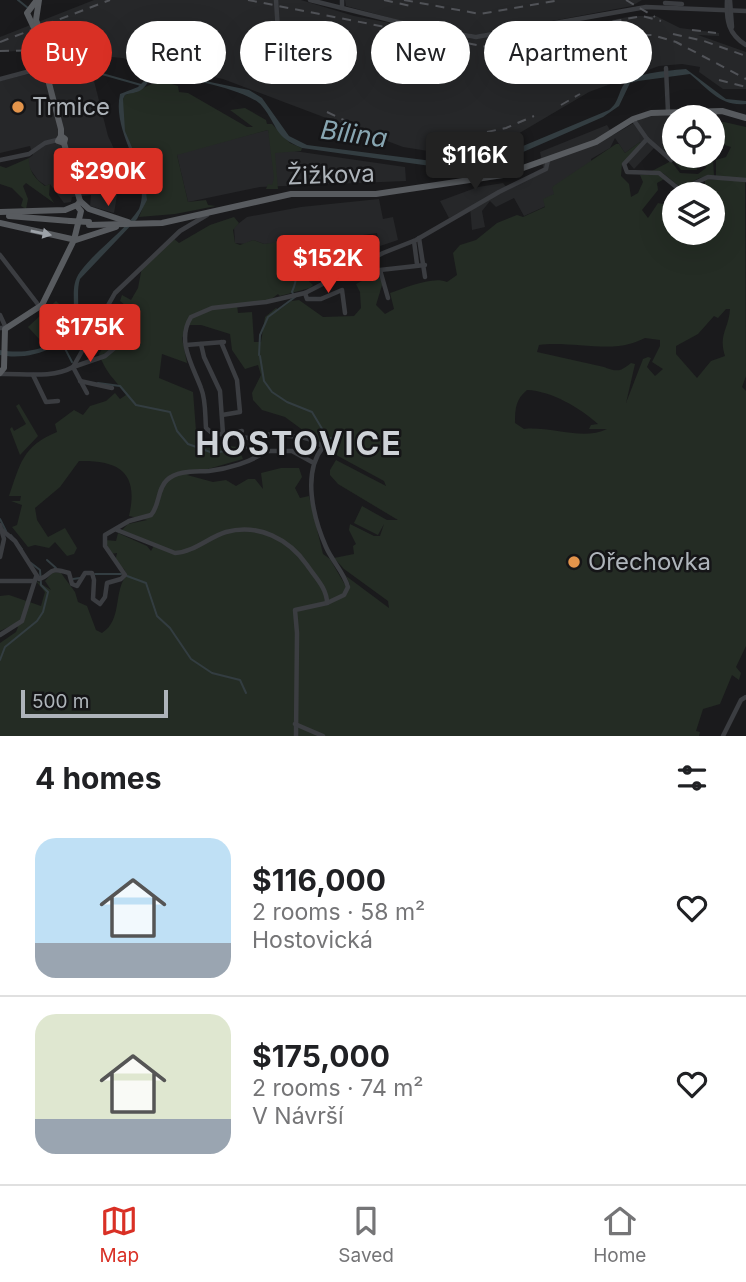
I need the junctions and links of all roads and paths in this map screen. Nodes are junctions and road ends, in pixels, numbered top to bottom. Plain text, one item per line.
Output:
1 (38, 0) edge
2 (276, 0) edge
3 (310, 0) edge
4 (342, 0) edge
5 (705, 0) edge
6 (729, 0) edge
7 (682, 4) edge
8 (342, 8) junction
9 (705, 8) junction
10 (728, 9) junction
11 (746, 11) edge
12 (30, 21) edge
13 (36, 21) edge
14 (277, 21) edge
15 (746, 44) edge
16 (665, 70) dead end
17 (21, 73) edge
18 (0, 79) edge
19 (45, 84) edge
20 (667, 105) edge
21 (662, 111) edge
22 (725, 111) edge
23 (662, 112) edge
24 (746, 116) edge
25 (634, 119) junction
26 (648, 139) junction
27 (61, 140) junction
28 (662, 152) edge
29 (0, 160) edge
30 (548, 160) junction
31 (534, 163) junction
32 (539, 173) junction
33 (746, 180) edge
34 (81, 206) junction
35 (213, 212) junction
36 (0, 217) edge
37 (126, 223) junction
38 (140, 223) junction
39 (75, 240) junction
40 (416, 240) junction
41 (0, 255) edge
42 (417, 265) junction
43 (425, 265) junction
44 (425, 277) dead end
45 (305, 293) junction
46 (388, 298) dead end
47 (41, 308) junction
48 (345, 313) dead end
49 (0, 315) edge
50 (3, 328) edge
51 (129, 336) dead end
52 (201, 344) junction
53 (186, 345) junction
54 (73, 368) junction
55 (0, 373) edge
56 (33, 375) junction
57 (80, 381) junction
58 (112, 388) dead end
59 (87, 393) dead end
60 (58, 401) dead end
61 (222, 415) junction
62 (242, 431) dead end
63 (223, 434) junction
64 (257, 440) junction
65 (266, 451) junction
66 (312, 463) junction
67 (1, 528) edge
68 (117, 530) junction
69 (1, 549) edge
70 (0, 557) edge
71 (37, 579) junction
72 (0, 581) edge
73 (327, 603) junction
74 (0, 635) edge
75 (745, 697) edge
76 (294, 724) junction
77 (296, 736) edge
78 (323, 736) edge
79 (723, 736) edge

1 - 12 main road
1 - 13 main road
2 - 14 street
3 - 8 street
4 - 8 street
5 - 9 street
6 - 10 street
7 - 8 street
7 - 9 street
9 - 10 street
10 - 11 street
10 - 15 street
16 - 20 street
17 - 18 street
19 - 27 main road
21 - 31 main road, Žižkova
22 - 24 main road, Žižkova
23 - 25 main road, Žižkova
25 - 26 street
25 - 30 main road, Žižkova
26 - 28 street
26 - 33 street
27 - 29 street
27 - 34 main road
30 - 31 main road, Žižkova
30 - 32 street
31 - 32 street
31 - 35 main road, Žižkova
31 - 38 main road, Žižkova
32 - 40 street
34 - 36 main road
34 - 37 main road
34 - 39 main road
35 - 38 main road, Žižkova
35 - 54 street, Žižkova
36 - 37 main road, bridge
36 -> 39 main road
37 - 38 main road
37 - 39 main road
39 - 47 main road
40 - 42 street
40 - 43 street
40 - 45 street
41 - 47 street
42 - 43 street
42 - 46 street
43 - 44 street
45 - 48 street
45 - 53 street
47 - 50 main road
49 - 50 street
50 - 55 main road
51 - 54 street
52 - 53 street
52 - 61 street
52 - 61 street
53 - 63 street
54 - 56 street
54 - 57 street
55 - 56 street
56 - 60 street
57 - 58 street
57 - 59 street
61 - 63 street
62 - 63 street
63 - 64 street
64 - 65 street
64 - 66 street
65 - 66 street
65 - 68 street
66 - 73 street
67 - 69 street
67 - 71 street
68 - 71 street
68 - 73 street
69 - 70 street
71 - 72 street
71 - 74 street
73 - 76 street
75 - 79 street
76 - 77 street
76 - 78 street

